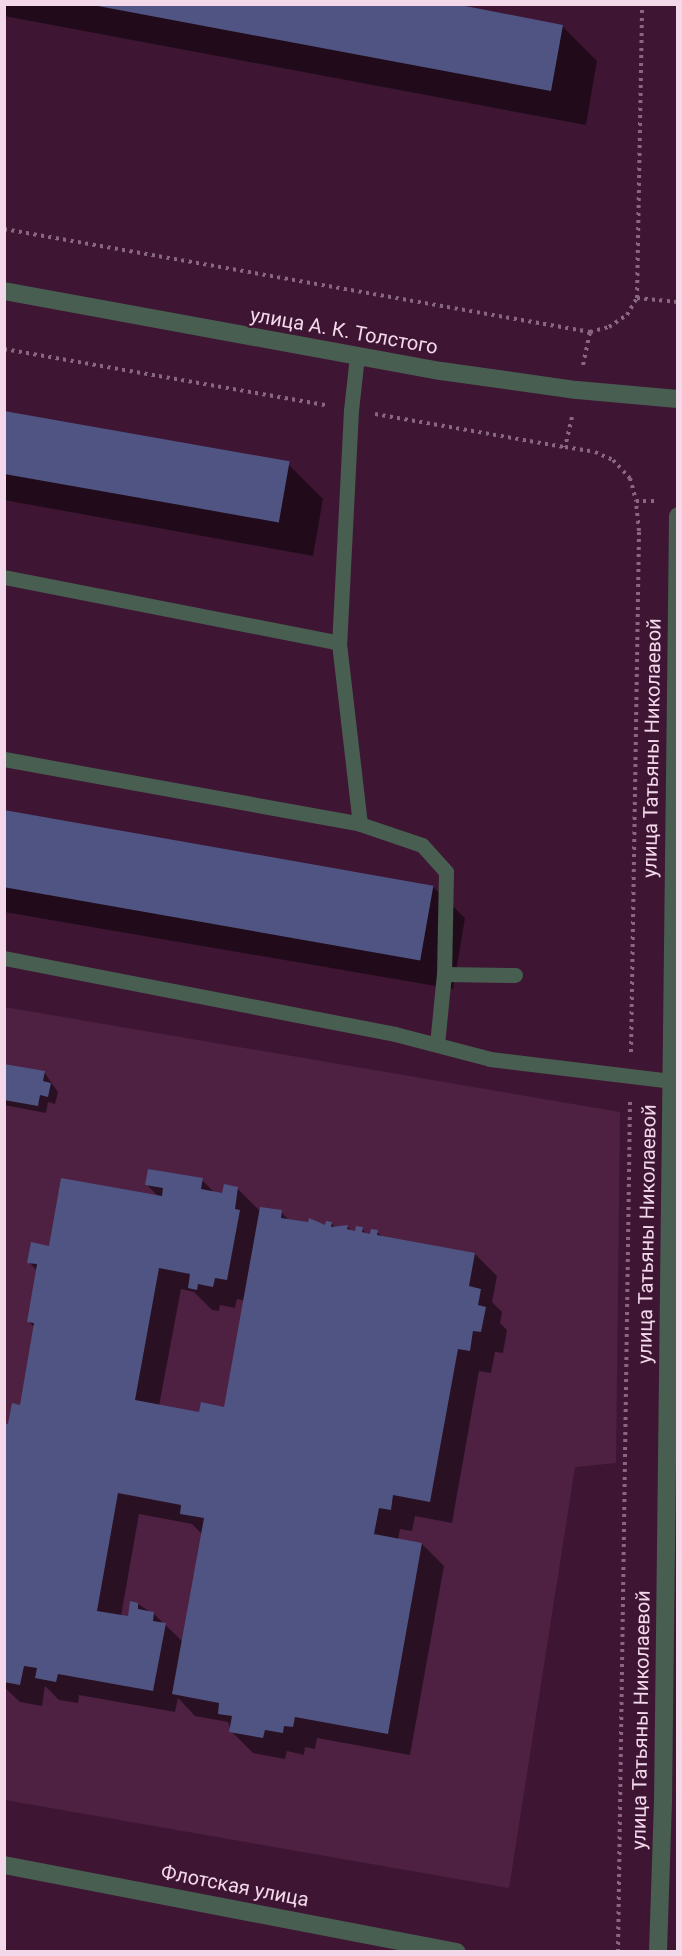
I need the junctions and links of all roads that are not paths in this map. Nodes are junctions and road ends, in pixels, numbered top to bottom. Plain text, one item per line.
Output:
1 (4, 291) edge
2 (357, 356) junction
3 (678, 399) edge
4 (678, 516) edge
5 (4, 577) edge
6 (339, 643) junction
7 (4, 759) edge
8 (360, 824) junction
9 (4, 958) edge
10 (444, 974) junction
11 (515, 975) dead end
12 (437, 1044) junction
13 (671, 1081) junction
14 (4, 1865) edge
15 (446, 1950) edge
16 (658, 1952) edge

1 - 2 street, улица А. К. Толстого
2 - 3 street, улица А. К. Толстого
2 - 6 lane
4 - 13 street, улица Татьяны Николаевой
5 - 6 lane
6 - 8 lane
7 - 8 lane
8 - 10 lane
9 - 12 lane
10 - 11 lane
10 - 12 lane
12 - 13 lane
13 - 16 street, улица Татьяны Николаевой
14 - 15 street, Флотская улица

